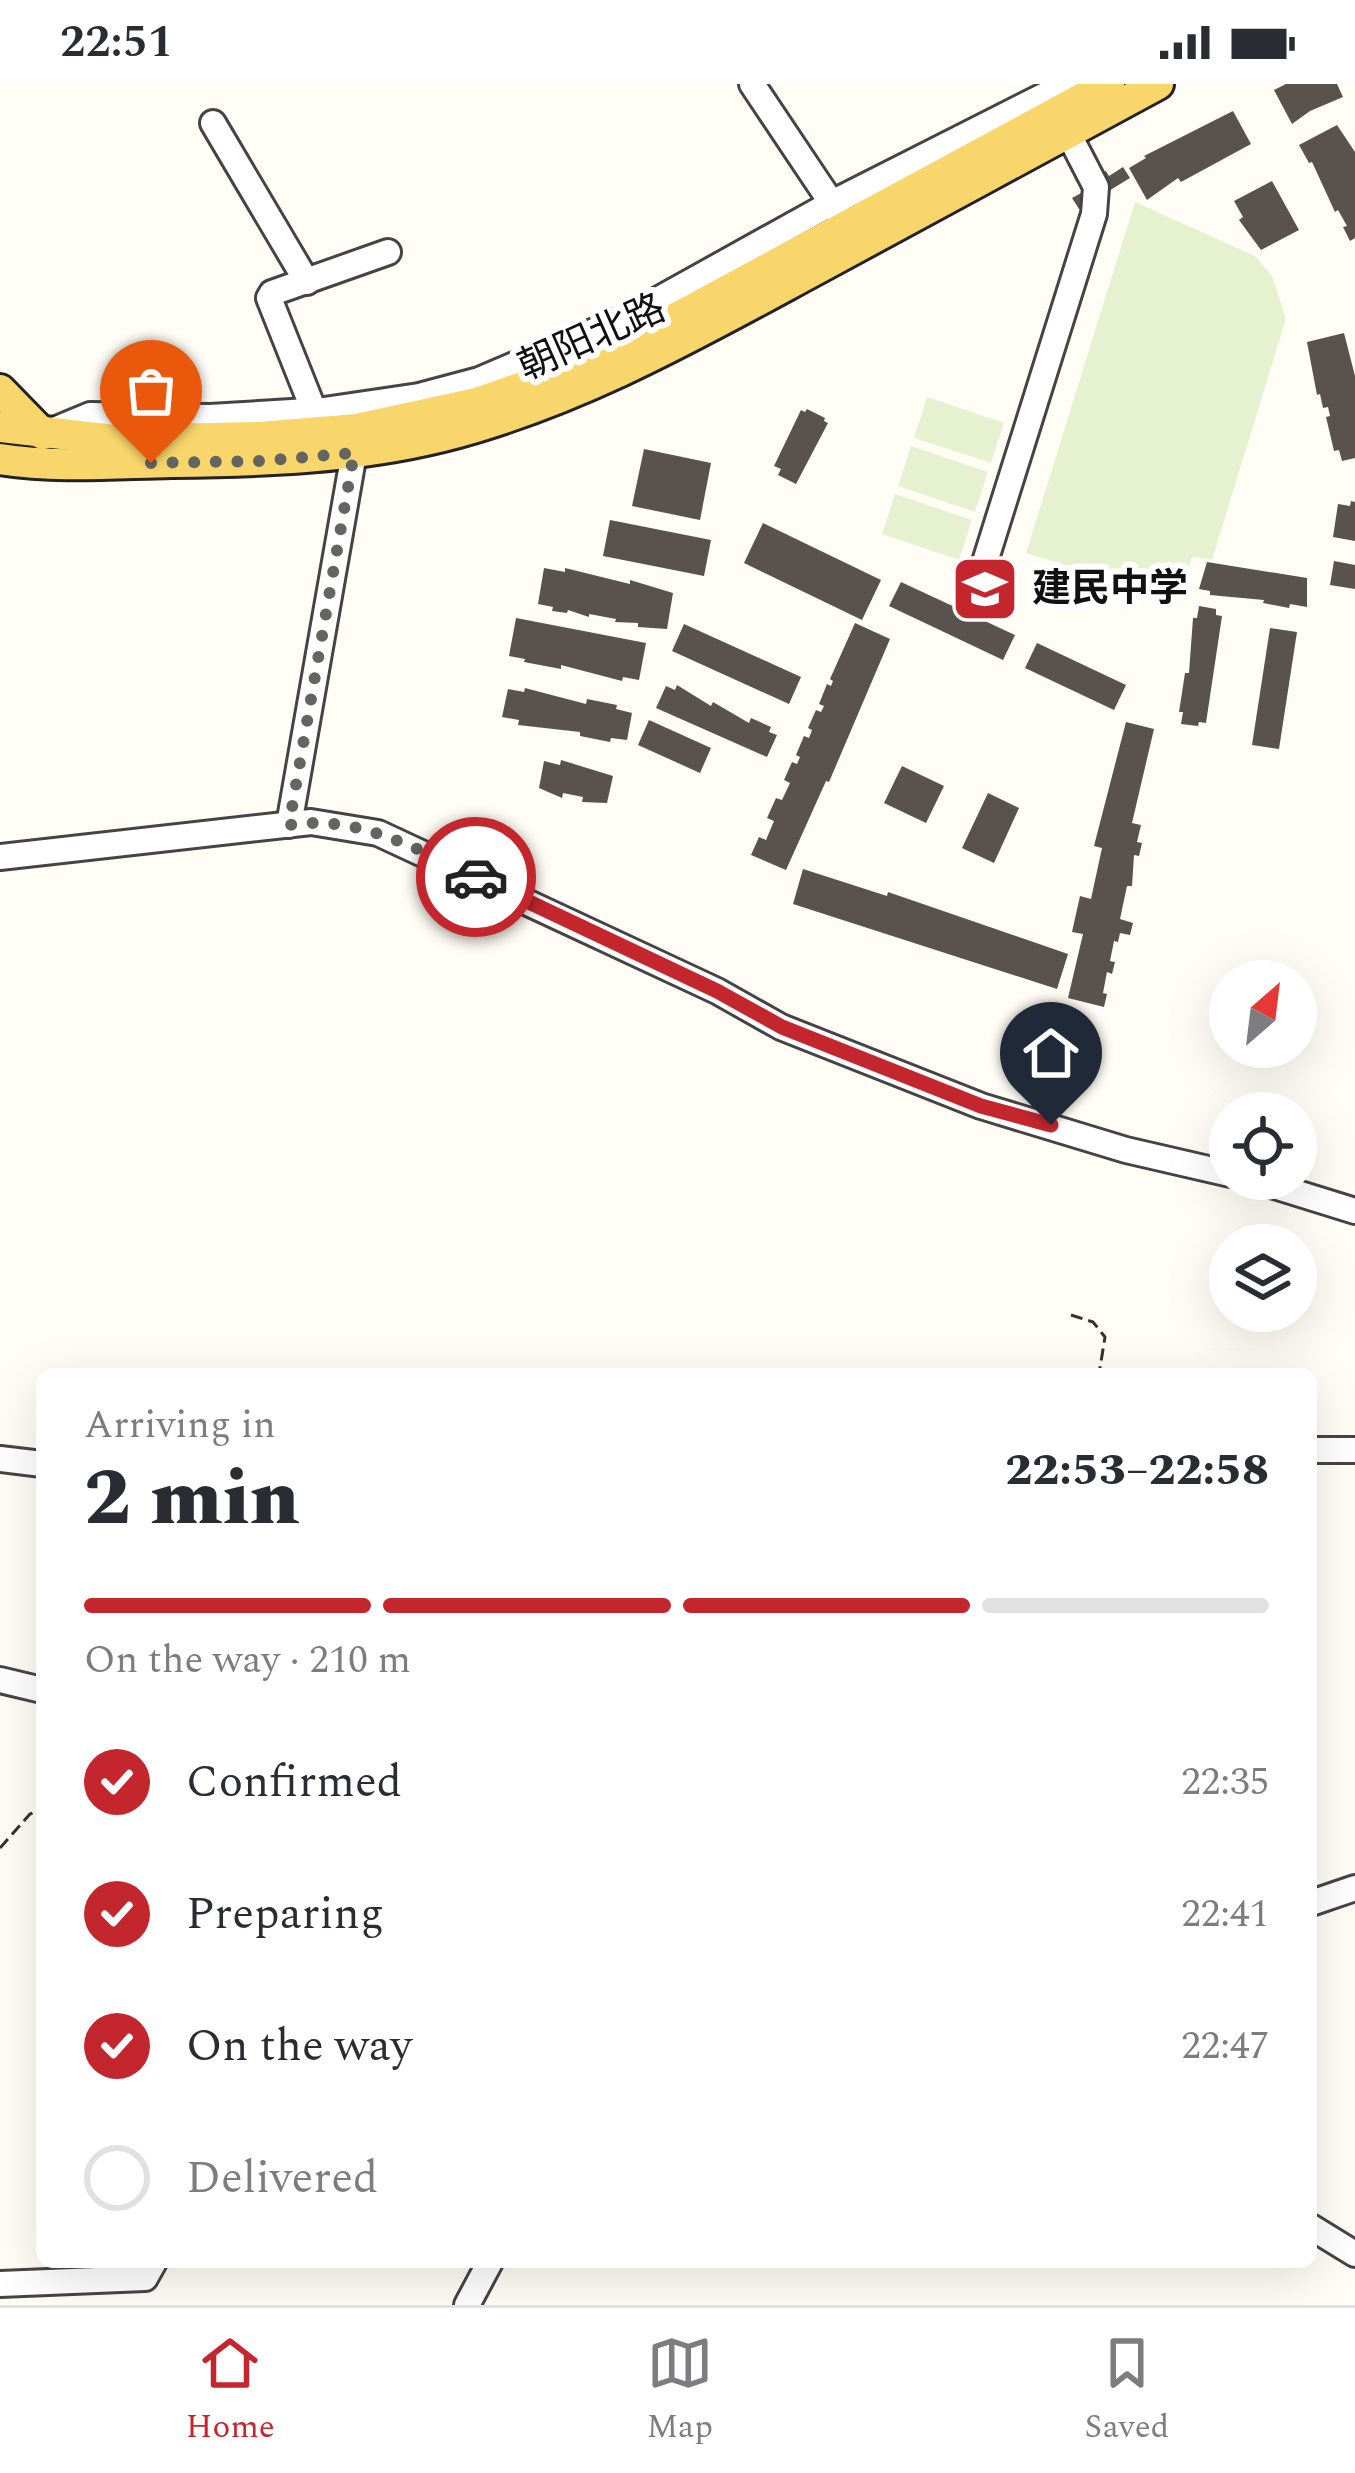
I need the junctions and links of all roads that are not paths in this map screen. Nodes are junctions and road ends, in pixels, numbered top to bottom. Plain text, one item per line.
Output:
1 (752, 84) edge
2 (1066, 84) edge
3 (1109, 84) edge
4 (1158, 84) edge
5 (213, 123) dead end
6 (1068, 133) junction
7 (839, 215) junction
8 (388, 252) dead end
9 (307, 282) junction
10 (0, 390) edge
11 (318, 422) junction
12 (0, 427) edge
13 (43, 434) junction
14 (354, 453) junction
15 (8, 463) edge
16 (974, 597) dead end
17 (289, 825) junction
18 (0, 857) edge
19 (1209, 1169) edge
20 (1317, 1199) edge
21 (1355, 1211) edge
22 (1317, 1450) edge
23 (1355, 1450) edge
24 (0, 1459) edge
25 (36, 1463) edge
26 (0, 1680) edge
27 (36, 1689) edge
28 (1355, 1888) edge
29 (1317, 1901) edge
30 (1317, 2231) edge
31 (1355, 2254) edge
32 (151, 2268) edge
33 (487, 2268) edge
34 (0, 2284) edge
35 (467, 2305) edge

1 - 7 street
2 - 7 street
3 - 7 main road, 朝阳北路
4 - 6 main road, 朝阳北路
5 - 9 street
6 - 14 main road, 朝阳北路
6 - 16 street
7 - 11 main road, 朝阳北路
8 - 9 street
9 - 11 street
10 - 13 main road
11 - 13 main road, 朝阳北路
12 - 13 main road, 朝阳北路
14 - 15 main road, 朝阳北路
14 - 17 street
17 - 18 street
17 - 19 street
20 - 21 street
22 - 23 street
24 - 25 street
26 - 27 street
28 - 29 street
30 - 31 street
32 - 34 street
33 - 35 street

